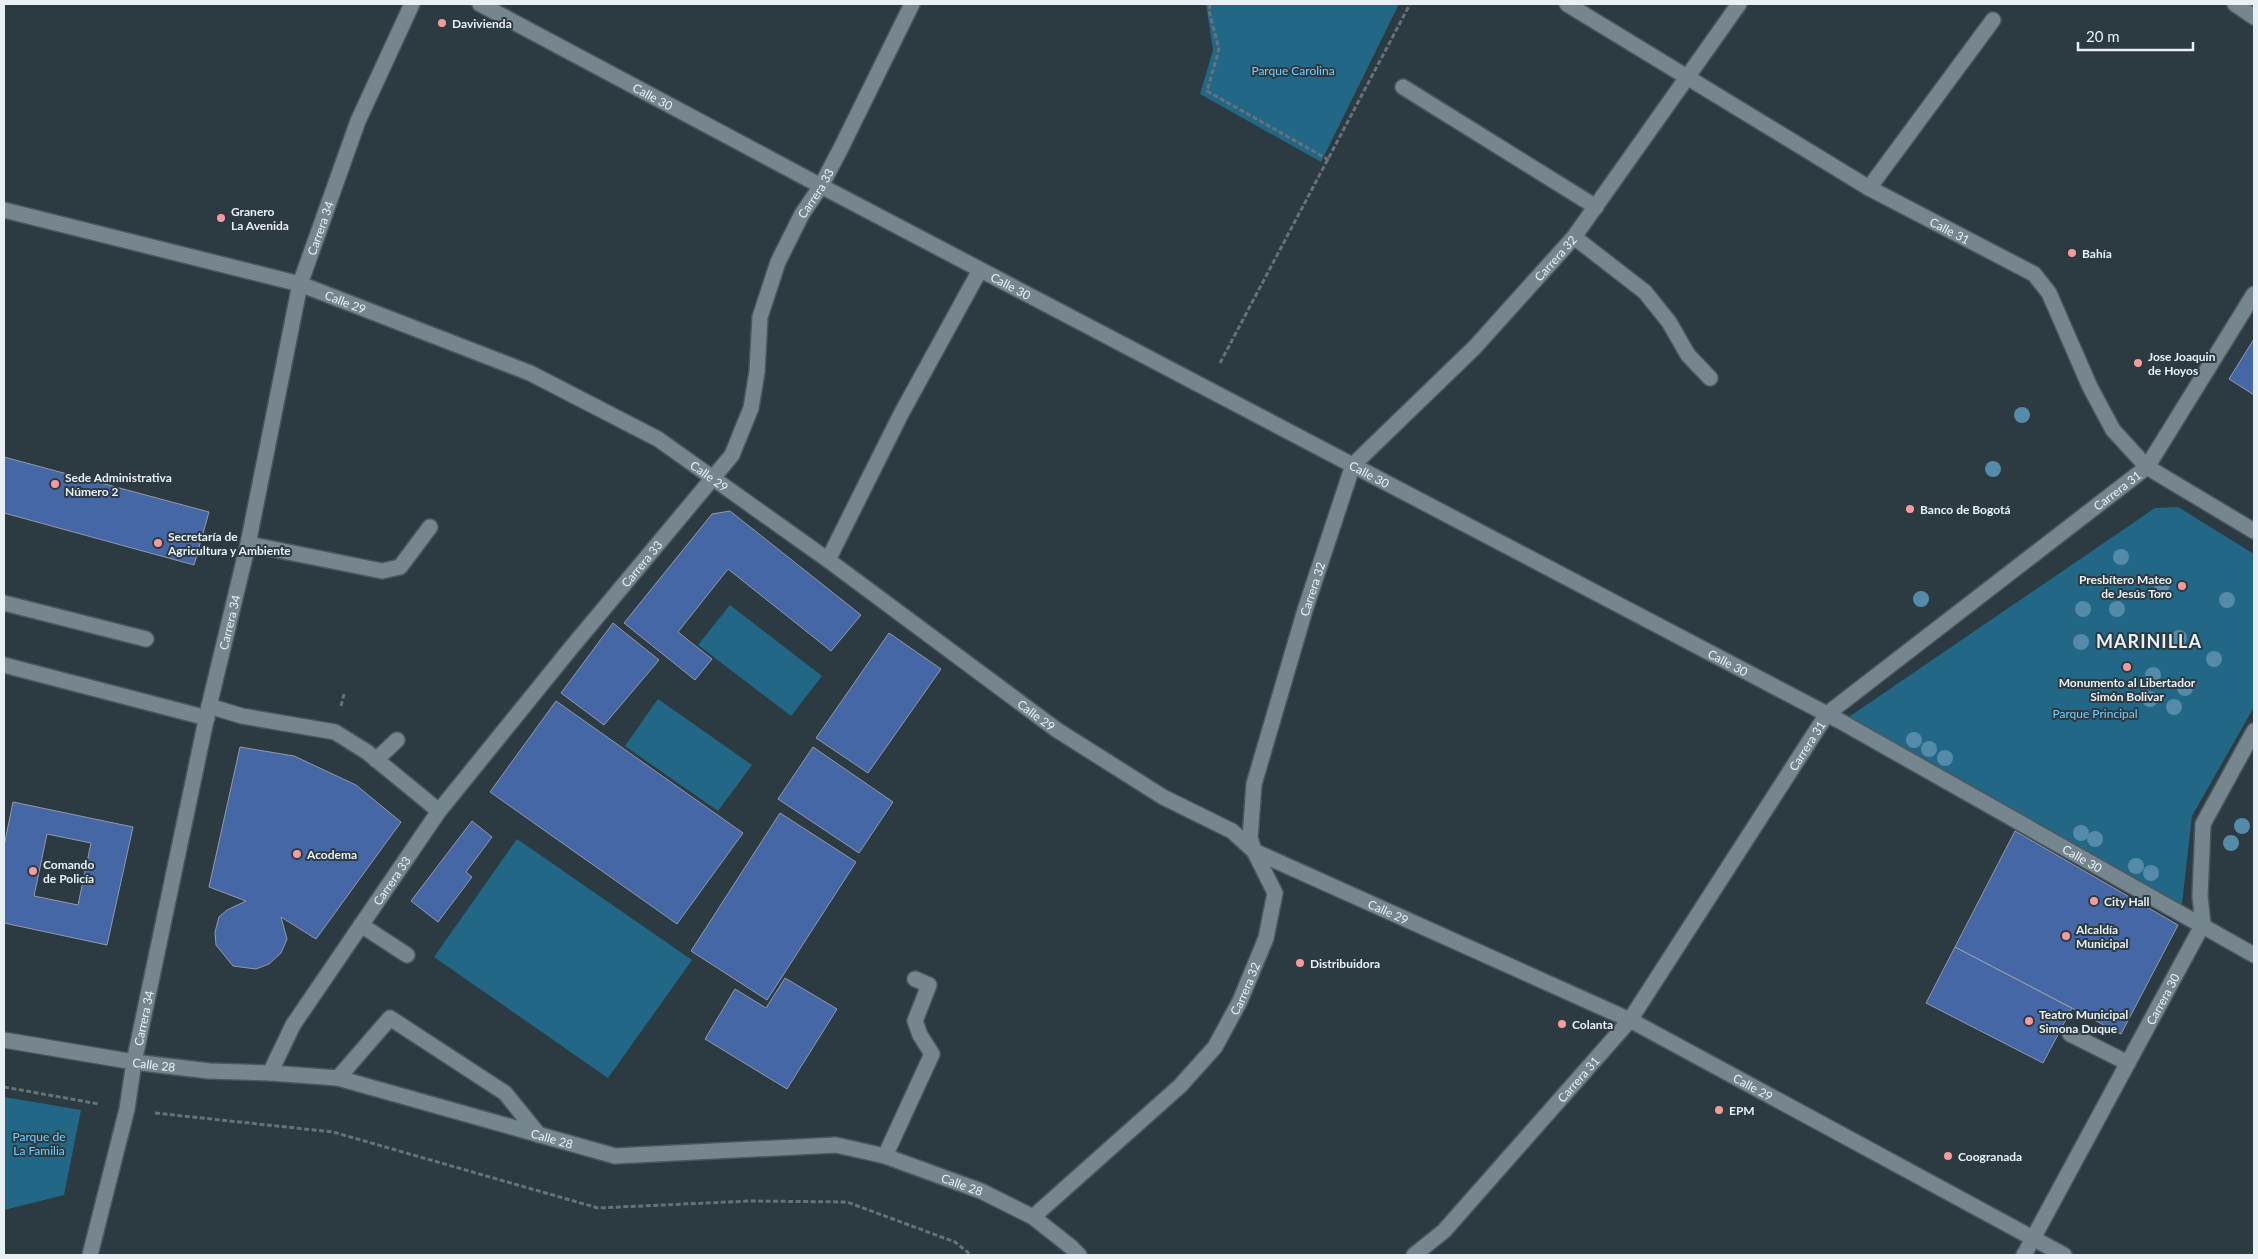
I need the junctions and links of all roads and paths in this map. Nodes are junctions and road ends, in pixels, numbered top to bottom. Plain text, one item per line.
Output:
1 (412, 4) edge
2 (480, 4) edge
3 (912, 4) edge
4 (1210, 4) edge
5 (1410, 4) edge
6 (1567, 4) edge
7 (1739, 4) edge
8 (2235, 4) edge
9 (2254, 17) edge
10 (1993, 20) dead end
11 (1688, 78) junction
12 (1403, 87) dead end
13 (1329, 160) junction
14 (821, 186) junction
15 (1869, 188) junction
16 (1596, 208) junction
17 (4, 210) edge
18 (1574, 238) junction
19 (980, 270) junction
20 (300, 284) junction
21 (2254, 294) edge
22 (1710, 378) dead end
23 (1206, 388) junction
24 (1353, 465) junction
25 (2147, 467) junction
26 (713, 479) junction
27 (430, 527) dead end
28 (2254, 532) edge
29 (248, 544) junction
30 (828, 560) junction
31 (4, 603) edge
32 (146, 639) dead end
33 (4, 665) edge
34 (208, 712) junction
35 (1827, 714) junction
36 (2254, 731) edge
37 (396, 740) dead end
38 (376, 760) junction
39 (439, 811) junction
40 (1254, 851) junction
41 (2203, 924) junction
42 (361, 925) junction
43 (407, 954) dead end
44 (2254, 954) edge
45 (915, 979) dead end
46 (1630, 1020) junction
47 (2070, 1034) dead end
48 (4, 1040) edge
49 (134, 1062) junction
50 (2128, 1063) junction
51 (270, 1073) junction
52 (338, 1078) junction
53 (4, 1087) edge
54 (81, 1100) dead end
55 (160, 1114) dead end
56 (538, 1135) junction
57 (884, 1156) junction
58 (1033, 1216) junction
59 (2033, 1238) junction
60 (90, 1255) edge
61 (971, 1255) edge
62 (1079, 1255) edge
63 (1414, 1255) edge
64 (2024, 1255) edge
65 (2064, 1255) edge

1 - 20 street, Carrera 34
2 - 14 street, Calle 30
3 - 14 street, Carrera 33
4 - 13 path
5 - 13 path
6 - 11 street, Calle 31
7 - 11 street, Carrera 32
8 - 9 street
10 - 15 street
11 - 15 street, Calle 31
11 - 16 street, Carrera 32
12 - 16 street
13 - 23 path
14 - 19 street, Calle 30
14 - 26 street, Carrera 33
15 - 25 street, Calle 31
16 - 18 street, Carrera 32
17 - 20 street, Calle 29
18 - 22 street
18 - 24 street, Carrera 32
19 - 23 street, Calle 30
19 - 30 street
20 - 26 street, Calle 29
20 - 29 street, Carrera 34
21 - 25 street, Carrera 31
23 - 24 street, Calle 30
24 - 35 street, Calle 30
24 - 40 street, Carrera 32
25 - 28 street, Calle 31
25 - 35 street, Carrera 31
26 - 30 street, Calle 29
26 - 39 street, Carrera 33
27 - 29 street
29 - 34 street, Carrera 34
30 - 40 street, Calle 29
31 - 32 street
33 - 34 street
34 - 38 street
34 - 49 street, Carrera 34
35 - 41 street, Calle 30
35 - 46 street, Carrera 31
36 - 41 street
37 - 38 street
38 - 39 street
39 - 42 street, Carrera 33
40 - 46 street, Calle 29
40 - 58 street, Carrera 32
41 - 44 street, Calle 30
41 - 50 street, Carrera 30
42 - 43 street
42 - 51 street, Carrera 33
45 - 57 street
46 - 59 street, Calle 29
46 - 63 street, Carrera 31
47 - 50 street
48 - 49 street, Calle 28
49 - 51 street, Calle 28
49 - 60 street, Carrera 34
50 - 59 street, Carrera 30
51 - 52 street, Calle 28
52 - 56 street, Calle 28
52 - 56 street
53 - 54 path
55 - 61 path
56 - 57 street, Calle 28
57 - 58 street, Calle 28
58 - 62 street, Calle 28
59 - 64 street, Carrera 30
59 - 65 street, Calle 29

